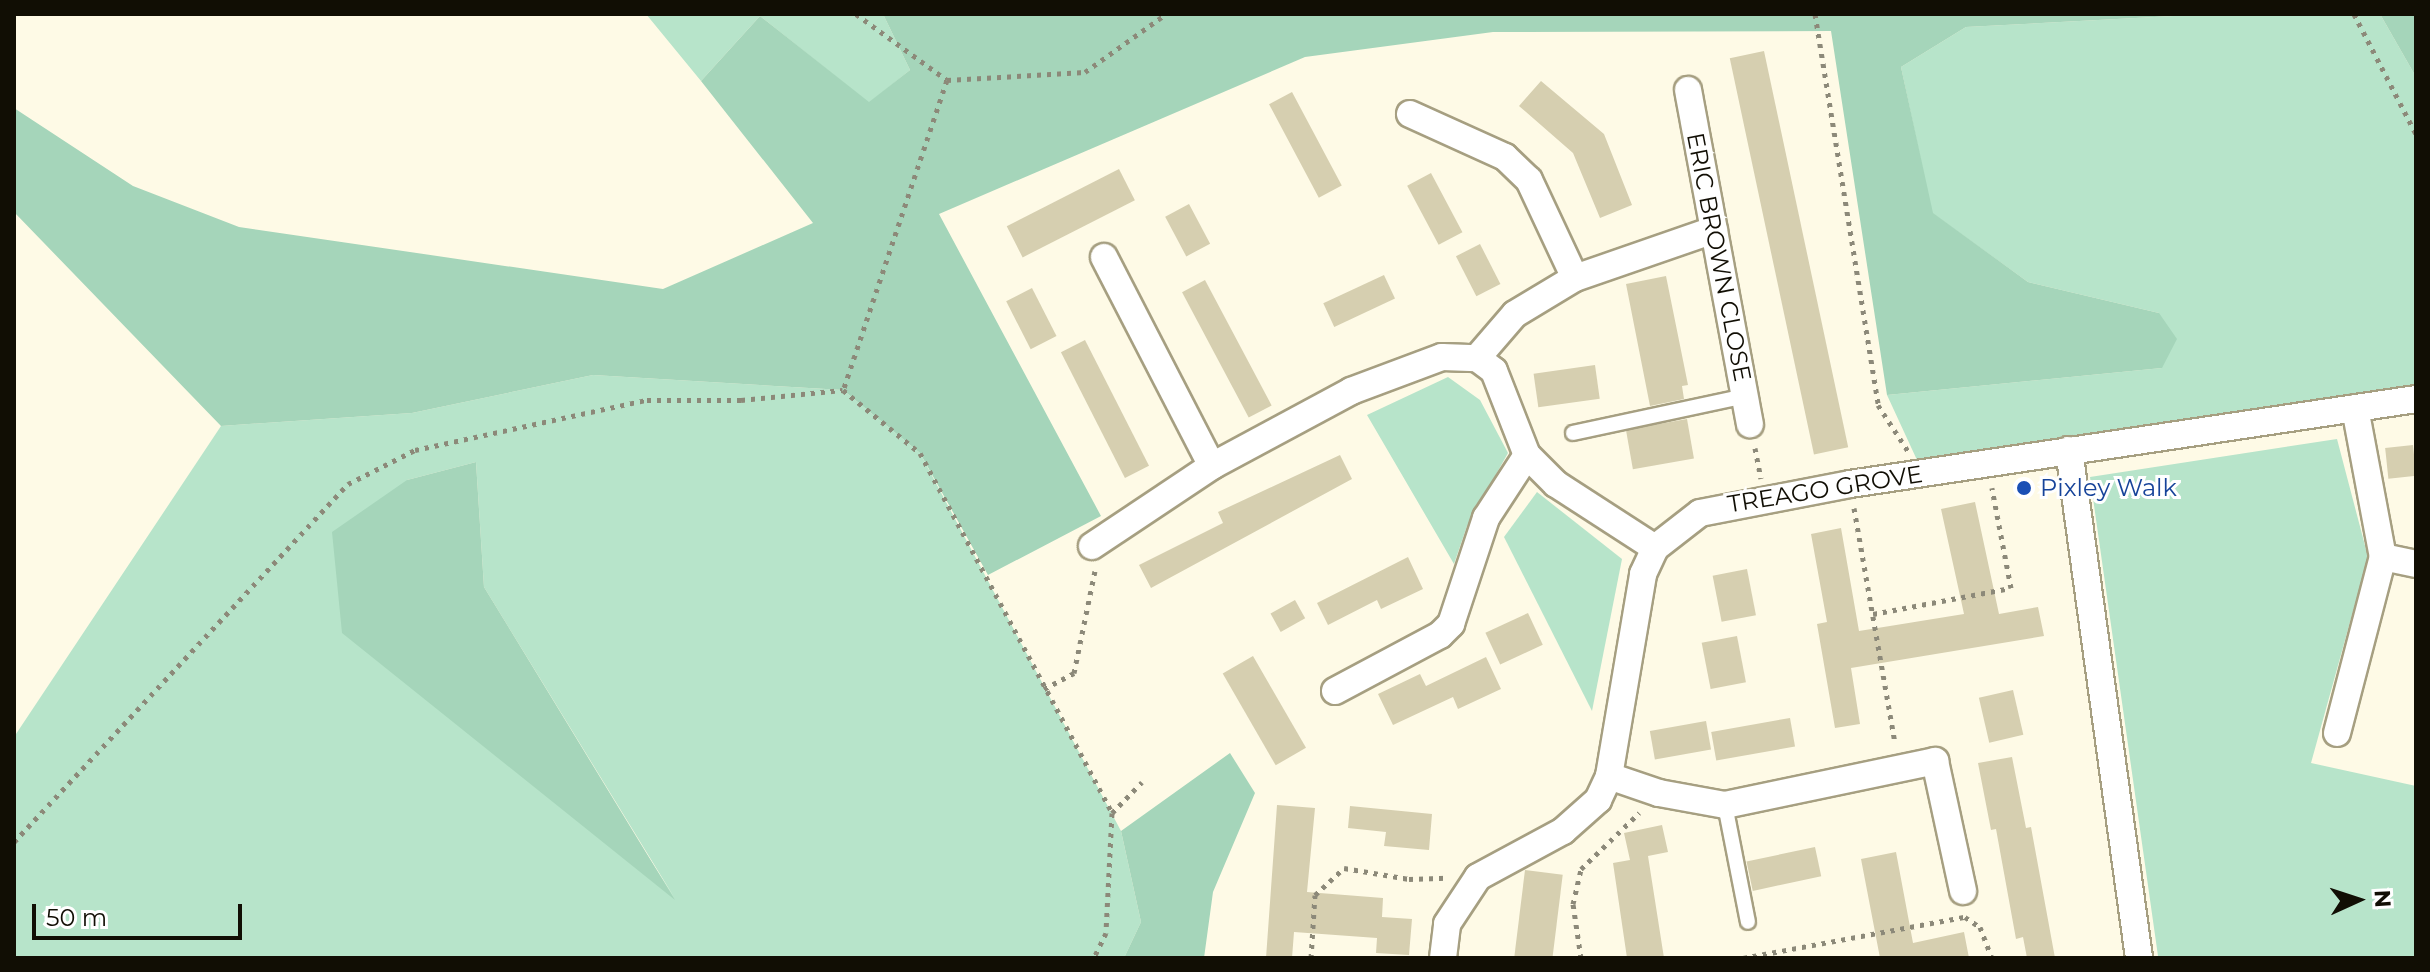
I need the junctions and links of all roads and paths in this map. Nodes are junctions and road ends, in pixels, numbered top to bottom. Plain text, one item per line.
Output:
1 (856, 14) edge
2 (1166, 14) edge
3 (1815, 14) edge
4 (2354, 14) edge
5 (947, 80) junction
6 (1688, 90) dead end
7 (1410, 114) dead end
8 (2416, 134) edge
9 (1714, 230) junction
10 (1104, 257) dead end
11 (1575, 278) junction
12 (1477, 358) junction
13 (843, 390) junction
14 (1745, 396) junction
15 (2416, 399) edge
16 (2355, 408) junction
17 (1750, 424) joint
18 (1573, 433) dead end
19 (2069, 450) junction
20 (1527, 455) junction
21 (1987, 463) junction
22 (1212, 466) junction
23 (1923, 473) junction
24 (1850, 484) junction
25 (1765, 498) junction
26 (1098, 540) joint
27 (1655, 548) junction
28 (2383, 557) junction
29 (2416, 564) edge
30 (1873, 614) junction
31 (1044, 689) junction
32 (1335, 691) dead end
33 (2337, 733) dead end
34 (1900, 769) junction
35 (1609, 776) junction
36 (1142, 782) dead end
37 (1659, 793) junction
38 (1725, 805) junction
39 (1112, 813) junction
40 (14, 842) edge
41 (1478, 877) junction
42 (1963, 891) dead end
43 (1748, 922) dead end
44 (1094, 958) edge
45 (1311, 958) edge
46 (1443, 958) edge
47 (1581, 958) edge
48 (1743, 958) edge
49 (1992, 958) edge
50 (2139, 958) edge

1 - 5 path
2 - 5 path
3 - 23 path
4 - 8 path
5 - 13 path
6 - 9 street, ERIC BROWN CLOSE
7 - 11 street
9 - 11 street
9 - 14 street, ERIC BROWN CLOSE
10 - 22 street
11 - 12 street
12 - 20 street
12 - 22 street
13 - 31 path
13 - 40 path
14 - 17 street, ERIC BROWN CLOSE
14 - 18 lane
15 - 16 street, TREAGO GROVE
16 - 19 street, TREAGO GROVE
16 - 28 street
17 - 25 path
19 - 21 street, TREAGO GROVE
19 - 50 street
20 - 27 street
20 - 32 street
21 - 23 street, TREAGO GROVE
21 - 30 path
22 - 26 street
23 - 24 street, TREAGO GROVE
24 - 25 street, TREAGO GROVE
24 - 30 path
25 - 27 street, TREAGO GROVE
26 - 31 path
27 - 35 street
28 - 29 street
28 - 33 street
30 - 34 path
31 - 39 path
34 - 38 street
34 - 42 street
35 - 37 street
35 - 41 street
36 - 39 path
37 - 38 street
37 - 47 path
38 - 43 lane
39 - 44 path
41 - 45 path
41 - 46 street
48 - 49 path

